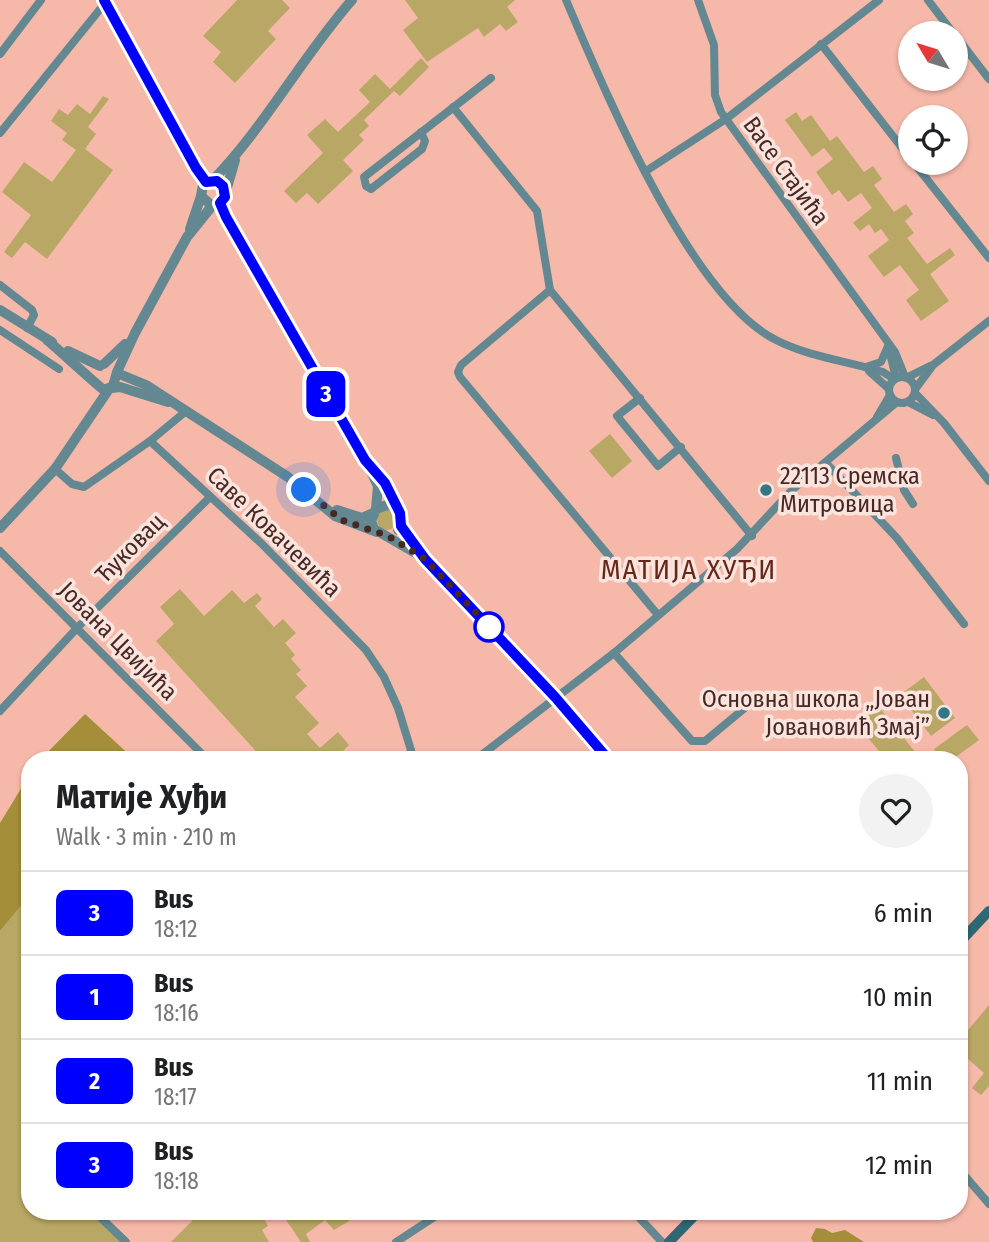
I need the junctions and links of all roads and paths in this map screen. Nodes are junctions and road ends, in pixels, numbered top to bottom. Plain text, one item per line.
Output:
1 (41, 0) edge
2 (352, 0) edge
3 (566, 0) edge
4 (698, 0) edge
5 (879, 0) edge
6 (928, 0) edge
7 (104, 2) edge
8 (944, 21) edge
9 (821, 44) junction
10 (968, 53) edge
11 (0, 54) edge
12 (491, 78) dead end
13 (989, 79) edge
14 (453, 107) junction
15 (726, 119) junction
16 (421, 132) junction
17 (0, 133) edge
18 (898, 143) edge
19 (236, 157) junction
20 (646, 171) junction
21 (923, 175) edge
22 (209, 181) junction
23 (225, 189) junction
24 (201, 197) junction
25 (216, 204) junction
26 (187, 237) junction
27 (989, 258) edge
28 (0, 285) edge
29 (550, 290) junction
30 (0, 310) edge
31 (989, 321) edge
32 (27, 328) junction
33 (0, 330) edge
34 (135, 333) junction
35 (47, 340) junction
36 (888, 346) junction
37 (102, 365) junction
38 (933, 365) junction
39 (864, 367) junction
40 (59, 369) dead end
41 (117, 373) junction
42 (901, 378) junction
43 (93, 381) junction
44 (110, 388) junction
45 (916, 391) junction
46 (890, 392) junction
47 (640, 398) junction
48 (168, 402) junction
49 (897, 402) junction
50 (908, 402) junction
51 (185, 412) junction
52 (944, 423) junction
53 (869, 428) junction
54 (77, 438) junction
55 (150, 441) junction
56 (681, 447) junction
57 (896, 458) dead end
58 (365, 460) junction
59 (826, 463) junction
60 (55, 469) junction
61 (989, 481) edge
62 (210, 497) junction
63 (320, 503) junction
64 (913, 504) dead end
65 (395, 507) junction
66 (374, 511) junction
67 (401, 526) junction
68 (0, 528) edge
69 (377, 532) junction
70 (388, 536) junction
71 (752, 536) junction
72 (0, 551) edge
73 (425, 559) junction
74 (658, 615) junction
75 (964, 624) dead end
76 (78, 627) junction
77 (614, 653) junction
78 (555, 697) junction
79 (746, 707) dead end
80 (0, 711) edge
81 (199, 751) edge
82 (411, 751) edge
83 (486, 751) edge
84 (601, 751) edge
85 (989, 911) edge
86 (968, 933) edge
87 (968, 1180) edge
88 (989, 1204) edge
89 (103, 1220) edge
90 (430, 1220) edge
91 (641, 1220) edge
92 (690, 1220) edge
93 (127, 1242) edge
94 (396, 1242) edge
95 (662, 1242) edge
96 (669, 1242) edge

1 - 11 street
2 - 19 street
3 - 20 street
4 - 15 street, Васе Стајића
5 - 9 street
6 - 8 street
7 - 17 street
7 - 22 street
9 - 15 street
9 - 18 street
10 - 13 street
12 - 14 street
14 - 16 street
14 - 29 street
15 - 20 street
15 - 36 street, Васе Стајића
16 - 16 street
19 - 22 street
19 - 23 street
20 - 39 street
21 - 27 street
22 - 23 street
22 - 24 street
23 - 25 street
24 - 25 street
24 - 26 street
25 - 26 street
25 - 58 street
26 - 34 street
28 - 32 street
29 - 47 street
29 - 74 street
30 - 32 street
31 - 38 street
32 - 35 street
33 - 40 street
34 - 37 street
34 - 41 street
35 - 37 street
35 - 43 street
36 - 39 street
36 - 42 street, Васе Стајића
37 - 41 street
37 - 43 street
38 - 42 street
38 - 45 street
39 - 42 street
39 - 46 street
41 - 44 street
41 - 48 street
42 - 45 street
42 - 46 street
43 - 44 street
43 - 54 street
44 - 48 street
44 - 54 street
45 - 50 street
45 - 52 street
46 - 49 street
46 - 53 street
47 - 56 street
47 - 56 street
48 - 51 street
49 - 50 street
49 - 53 street
50 - 52 street
51 - 55 street
51 - 63 street
52 - 61 street
53 - 59 street
54 - 60 street
55 - 60 street
55 - 62 street, Саве Ковачевића
56 - 71 street
57 - 64 street
58 - 65 street
58 - 66 street
59 - 71 street
59 - 75 street
60 - 68 street
62 - 76 street, Ћуковац
62 - 82 street, Саве Ковачевића
63 - 66 street
63 - 69 street
65 - 66 street
65 - 67 street
66 - 69 street
67 - 70 street
67 - 73 street
69 - 70 street
70 - 73 street
71 - 74 street
72 - 76 street, Јована Цвијића
73 - 78 street
74 - 77 street
76 - 80 street, Ћуковац
76 - 81 street, Јована Цвијића
77 - 78 street
77 - 79 street
78 - 83 street
78 - 84 street
85 - 86 main road
87 - 88 street
89 - 93 street
90 - 94 street
91 - 95 street
92 - 96 main road

